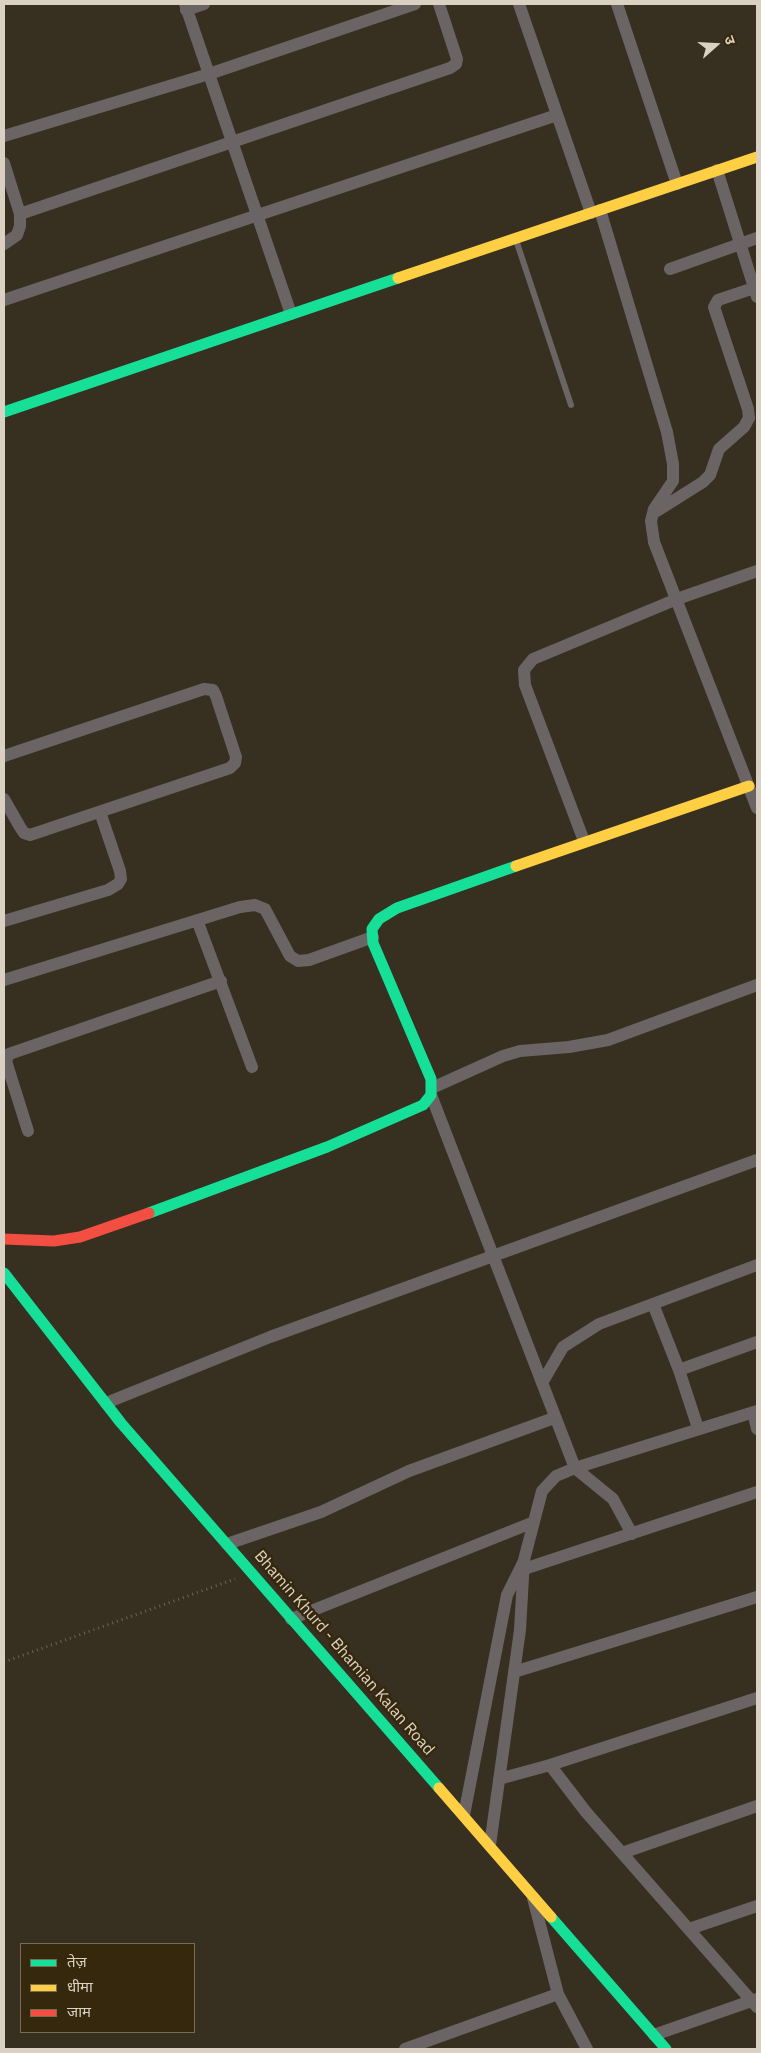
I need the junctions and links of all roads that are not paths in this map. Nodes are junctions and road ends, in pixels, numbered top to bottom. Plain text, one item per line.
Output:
1 (204, 4) edge
2 (415, 4) edge
3 (439, 4) edge
4 (519, 4) edge
5 (617, 4) edge
6 (185, 7) edge
7 (209, 74) junction
8 (557, 115) junction
9 (4, 136) edge
10 (232, 141) junction
11 (757, 157) edge
12 (4, 163) edge
13 (717, 170) junction
14 (678, 184) junction
15 (596, 211) junction
16 (20, 214) junction
17 (258, 216) junction
18 (515, 238) junction
19 (757, 238) edge
20 (4, 244) edge
21 (740, 244) junction
22 (670, 269) dead end
23 (756, 292) edge
24 (4, 300) edge
25 (291, 314) junction
26 (752, 404) edge
27 (571, 405) dead end
28 (4, 412) edge
29 (653, 513) junction
30 (757, 571) edge
31 (677, 599) junction
32 (4, 756) edge
33 (749, 786) junction
34 (4, 798) edge
35 (757, 808) edge
36 (100, 812) junction
37 (584, 841) junction
38 (4, 920) edge
39 (197, 920) junction
40 (373, 937) junction
41 (4, 980) edge
42 (221, 981) junction
43 (757, 985) edge
44 (252, 1067) dead end
45 (9, 1089) edge
46 (432, 1092) junction
47 (28, 1131) dead end
48 (757, 1160) edge
49 (4, 1238) edge
50 (492, 1256) junction
51 (757, 1265) edge
52 (4, 1273) edge
53 (653, 1304) junction
54 (757, 1342) edge
55 (679, 1370) junction
56 (542, 1383) junction
57 (106, 1403) junction
58 (755, 1412) edge
59 (554, 1418) junction
60 (698, 1428) junction
61 (757, 1429) edge
62 (575, 1468) junction
63 (757, 1492) edge
64 (534, 1522) junction
65 (632, 1534) junction
66 (227, 1544) junction
67 (524, 1564) junction
68 (757, 1598) edge
69 (292, 1619) junction
70 (514, 1672) junction
71 (757, 1698) edge
72 (550, 1766) junction
73 (499, 1779) junction
74 (757, 1806) edge
75 (464, 1815) junction
76 (490, 1845) junction
77 (622, 1853) junction
78 (532, 1893) junction
79 (757, 1906) edge
80 (689, 1929) junction
81 (558, 1994) junction
82 (755, 2002) edge
83 (654, 2035) junction
84 (405, 2049) edge
85 (587, 2049) edge
86 (666, 2049) edge

1 - 6 street
2 - 7 street
3 - 10 street
4 - 8 street
5 - 14 street
6 - 7 street
7 - 9 street
7 - 10 street
8 - 15 street
8 - 17 street
10 - 16 street
10 - 17 street
11 - 13 street
12 - 16 street
13 - 14 street
13 - 21 street
14 - 15 street
15 - 18 street
15 - 29 street
16 - 20 street
17 - 24 street
17 - 25 street
18 - 25 street
18 - 27 lane
19 - 21 street
21 - 22 street
21 - 23 street
23 - 26 street
25 - 28 street
26 - 29 street
29 - 31 street
30 - 31 street
31 - 33 street
31 - 37 street
32 - 36 street
33 - 35 street
33 - 37 street
34 - 36 street
36 - 38 street
37 - 40 street
39 - 40 street
39 - 41 street
39 - 42 street
40 - 46 street
42 - 44 street
42 - 45 street
43 - 46 street
45 - 47 street
46 - 49 street
46 - 50 street
48 - 50 street
50 - 56 street
50 - 57 street
51 - 53 street
52 - 57 street, Bhamin Khurd - Bhamian Kalan Road
53 - 55 street
53 - 56 street
54 - 55 street
55 - 60 street
56 - 59 street
57 - 66 street, Bhamin Khurd - Bhamian Kalan Road
58 - 60 street
58 - 61 street
59 - 62 street
59 - 66 street
60 - 62 street
62 - 64 street
62 - 65 street
63 - 65 street
64 - 67 street
64 - 69 street
65 - 67 street
66 - 69 street, Bhamin Khurd - Bhamian Kalan Road
67 - 70 street
67 - 75 street
68 - 70 street
69 - 75 street, Bhamin Khurd - Bhamian Kalan Road
70 - 73 street
71 - 72 street
72 - 73 street
72 - 77 street
73 - 76 street
74 - 77 street
75 - 76 street, Bhamin Khurd - Bhamian Kalan Road
76 - 78 street, Bhamin Khurd - Bhamian Kalan Road
77 - 80 street
78 - 81 street
78 - 83 street, Bhamin Khurd - Bhamian Kalan Road
79 - 80 street
80 - 82 street
81 - 84 street
81 - 85 street
82 - 83 street
83 - 86 street, Bhamin Khurd - Bhamian Kalan Road

